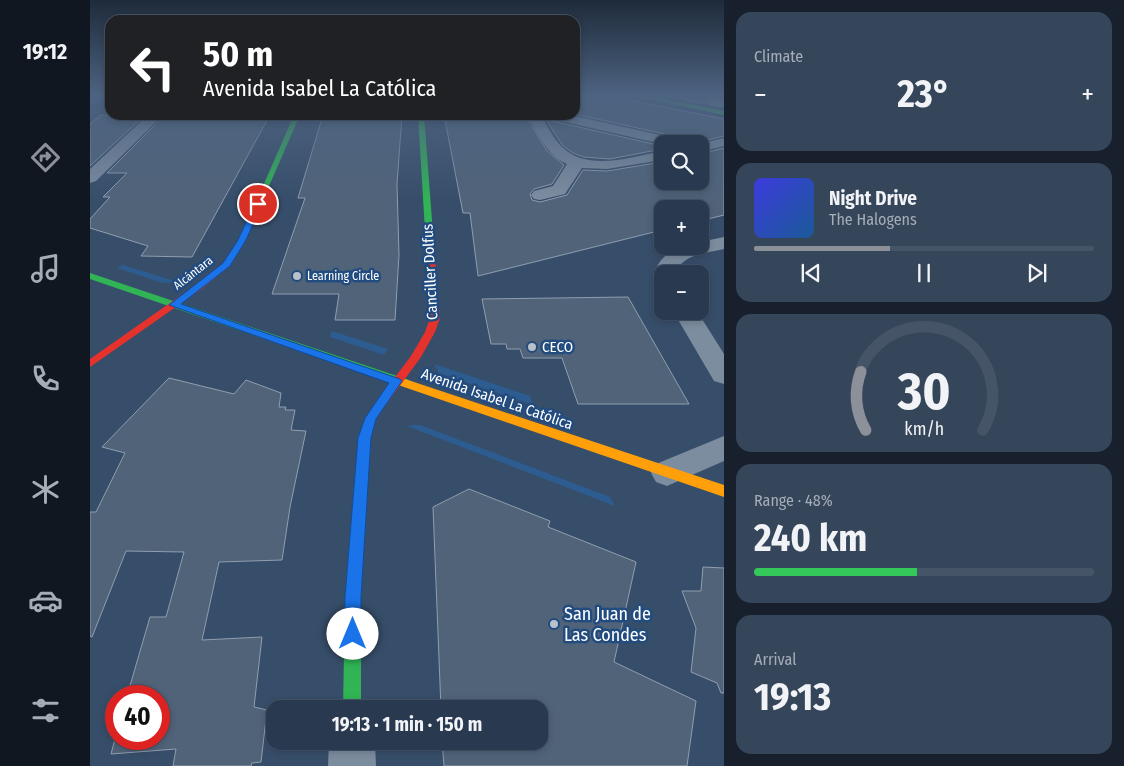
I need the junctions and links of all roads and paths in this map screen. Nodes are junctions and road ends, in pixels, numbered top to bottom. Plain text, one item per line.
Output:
1 (141, 130) edge
2 (291, 130) edge
3 (422, 130) edge
4 (544, 130) edge
5 (619, 130) edge
6 (654, 138) edge
7 (724, 142) edge
8 (709, 146) edge
9 (654, 157) edge
10 (579, 163) junction
11 (90, 178) edge
12 (540, 195) dead end
13 (724, 243) edge
14 (666, 265) edge
15 (90, 276) edge
16 (174, 305) junction
17 (690, 320) edge
18 (90, 364) edge
19 (724, 375) edge
20 (396, 381) junction
21 (724, 448) edge
22 (667, 473) junction
23 (724, 491) edge
24 (352, 700) edge
25 (352, 750) edge
26 (352, 766) edge

1 - 11 street
2 - 16 street, Alcántara
3 - 20 street, Canciller Dolfus
4 - 10 street
5 - 6 street
7 - 8 street
9 - 10 street
10 - 12 street
13 - 14 street
15 - 16 street, Avenida Isabel La Católica
16 - 18 street, Alcántara
16 - 20 street, Avenida Isabel La Católica
17 - 19 street
20 - 22 street, Avenida Isabel La Católica
20 - 24 street, Canciller Dolfus
21 - 22 street
22 - 23 street, Avenida Isabel La Católica
25 - 26 street

